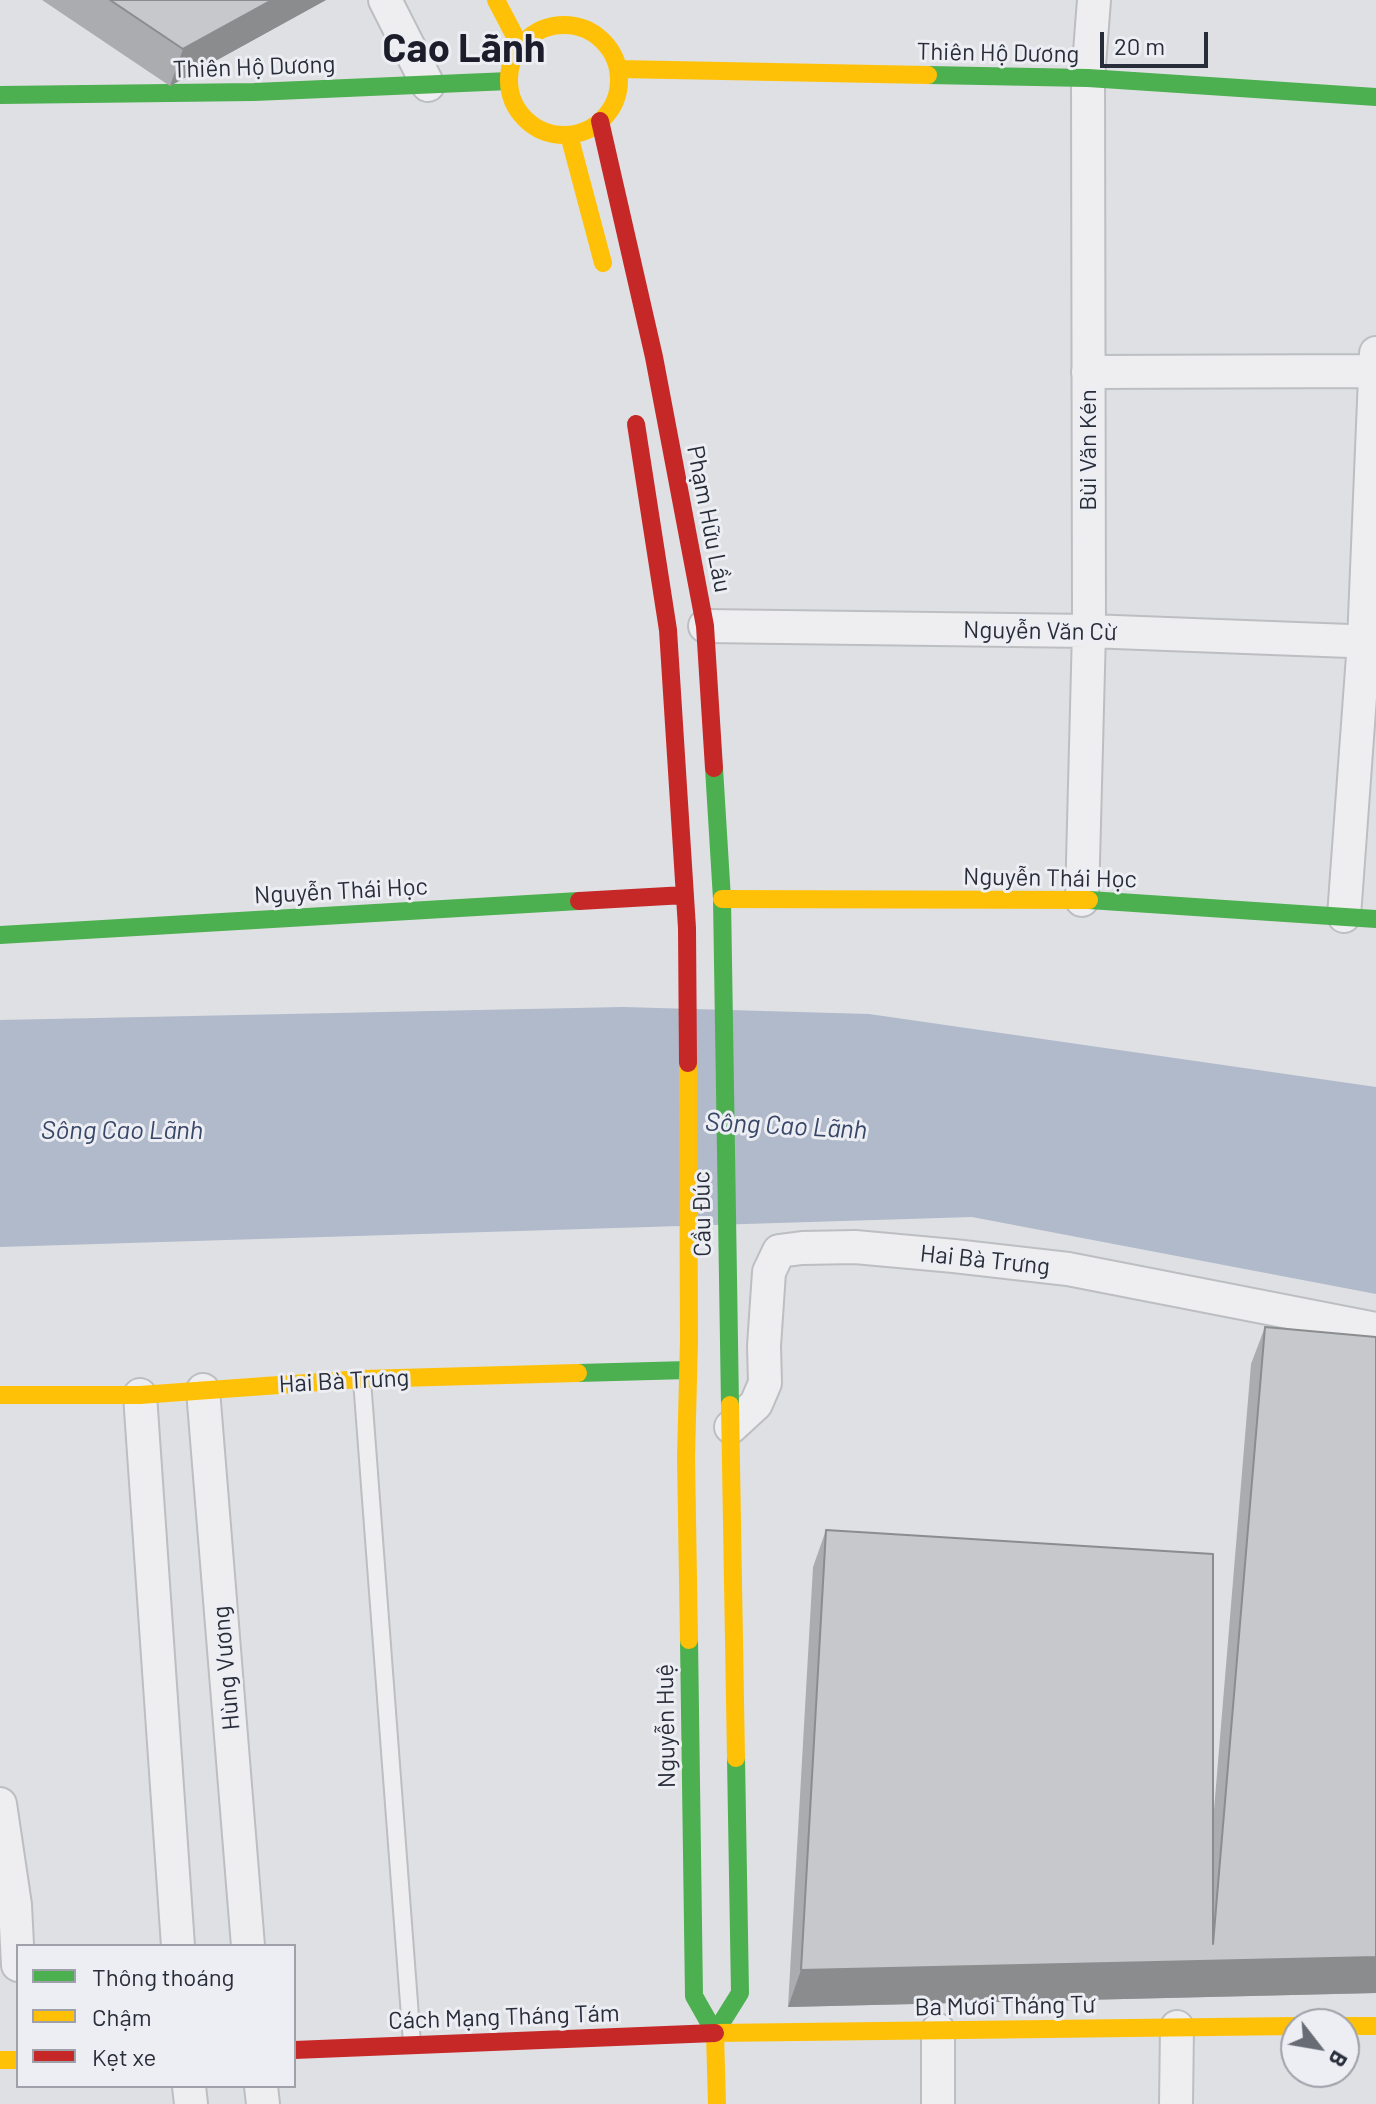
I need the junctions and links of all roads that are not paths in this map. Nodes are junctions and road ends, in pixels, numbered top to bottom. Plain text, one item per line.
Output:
1 (385, 0) edge
2 (496, 0) edge
3 (1094, 0) edge
4 (576, 10) dead end
5 (586, 29) junction
6 (520, 46) junction
7 (619, 69) junction
8 (1088, 78) junction
9 (509, 81) junction
10 (428, 85) junction
11 (0, 95) edge
12 (1376, 97) edge
13 (600, 121) junction
14 (569, 135) junction
15 (608, 283) dead end
16 (1376, 365) edge
17 (1088, 372) junction
18 (634, 409) dead end
19 (705, 626) junction
20 (1089, 631) junction
21 (1370, 642) edge
22 (685, 895) junction
23 (722, 899) junction
24 (1082, 900) junction
25 (1360, 918) edge
26 (722, 933) joint
27 (0, 935) edge
28 (1376, 1329) edge
29 (689, 1341) joint
30 (688, 1370) junction
31 (362, 1379) junction
32 (203, 1390) junction
33 (0, 1395) edge
34 (140, 1395) junction
35 (731, 1427) junction
36 (0, 1804) edge
37 (17, 1944) edge
38 (178, 1944) edge
39 (248, 1944) edge
40 (1280, 2026) edge
41 (1177, 2027) junction
42 (938, 2030) junction
43 (715, 2033) junction
44 (412, 2045) junction
45 (296, 2050) edge
46 (717, 2104) edge
47 (938, 2104) edge
48 (1176, 2104) edge

1 - 10 street
2 - 6 main road
3 - 8 street, Bùi Văn Kén
4 - 5 main road
5 - 6 main road
5 - 7 main road
6 - 9 main road
7 - 8 main road, Thiên Hộ Dương
7 - 13 main road
8 - 12 main road, Thiên Hộ Dương
8 - 17 street, Bùi Văn Kén
9 - 10 main road, Thiên Hộ Dương
9 - 14 main road
10 - 11 main road, Thiên Hộ Dương
13 - 14 main road
13 - 19 main road, Phạm Hữu Lầu
14 - 15 main road
16 - 17 street
16 - 21 street
17 - 20 street, Bùi Văn Kén
18 - 22 main road, Cầu Đúc
19 - 20 street, Nguyễn Văn Cừ
19 - 23 main road, Phạm Hữu Lầu
20 - 21 street, Nguyễn Văn Cừ
20 - 24 street, Bùi Văn Kén
21 - 25 street
22 - 27 main road, Nguyễn Thái Học
22 - 29 main road, Cầu Đúc
23 - 24 main road, Nguyễn Thái Học
23 - 26 main road, Phạm Hữu Lầu
24 - 25 main road, Nguyễn Thái Học
26 - 35 main road, Cầu Đúc
28 - 35 street, Hai Bà Trưng
29 - 30 main road, Nguyễn Huệ
30 - 31 main road, Hai Bà Trưng
30 - 43 main road, Nguyễn Huệ
31 - 32 main road, Hai Bà Trưng
31 - 44 lane
32 - 34 main road, Hai Bà Trưng
32 - 39 street, Hùng Vương
33 - 34 main road, Hai Bà Trưng
34 - 38 street
35 - 43 main road, Cầu Đúc
36 - 37 street
40 - 41 main road, Ba Mươi Tháng Tư
41 - 42 main road, Ba Mươi Tháng Tư
41 - 48 street
42 - 43 main road, Ba Mươi Tháng Tư
42 - 47 street
43 - 44 main road, Cách Mạng Tháng Tám
43 - 46 main road, Nguyễn Huệ
44 - 45 main road, Cách Mạng Tháng Tám

